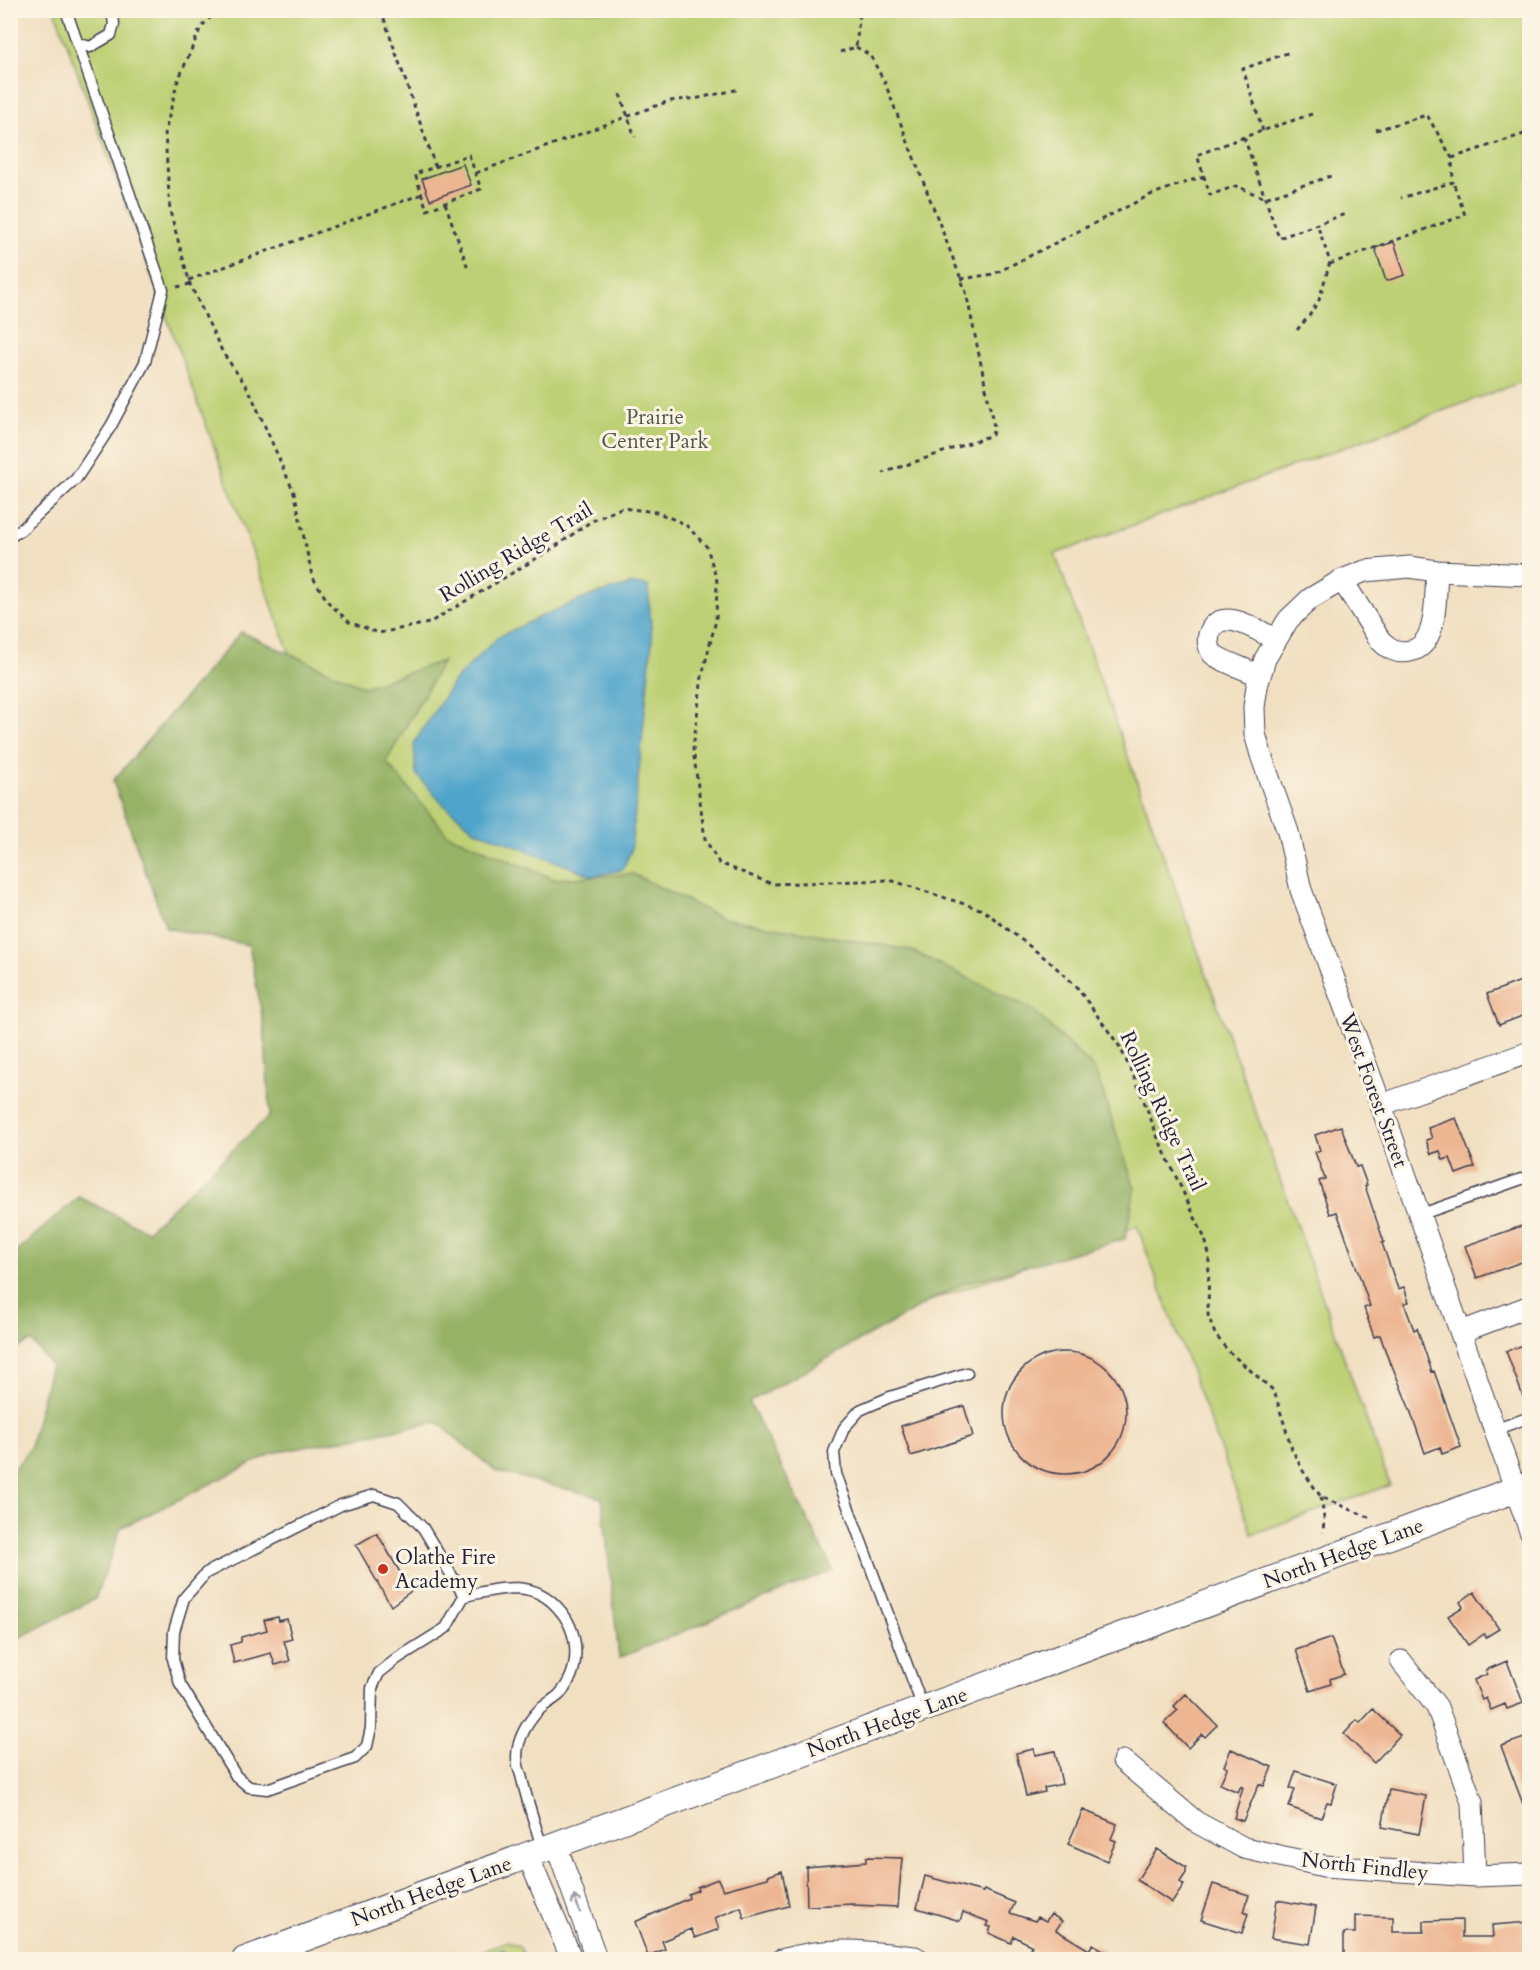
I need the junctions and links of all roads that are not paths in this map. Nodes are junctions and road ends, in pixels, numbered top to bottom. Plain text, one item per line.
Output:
1 (66, 10) edge
2 (112, 10) edge
3 (77, 43) junction
4 (10, 537) edge
5 (1437, 571) junction
6 (1530, 575) edge
7 (1342, 580) junction
8 (1275, 639) junction
9 (1258, 681) junction
10 (1530, 1052) edge
11 (1381, 1105) junction
12 (1530, 1176) edge
13 (1419, 1215) junction
14 (1530, 1306) edge
15 (1461, 1332) junction
16 (968, 1374) dead end
17 (1530, 1417) edge
18 (1494, 1430) junction
19 (1522, 1487) edge
20 (1530, 1531) edge
21 (464, 1596) junction
22 (1401, 1661) dead end
23 (923, 1708) junction
24 (1123, 1761) dead end
25 (542, 1850) junction
26 (1530, 1874) edge
27 (1475, 1876) junction
28 (245, 1959) edge
29 (572, 1959) edge
30 (594, 1959) edge
31 (781, 1959) edge
32 (920, 1959) edge

1 - 3 lane
2 - 3 lane
3 - 4 lane
5 - 6 street, West Forest Street
5 - 7 street, West Forest Street
5 - 7 street
7 - 8 street, West Forest Street
8 - 9 street, West Forest Street
8 - 9 street
9 - 11 street, West Forest Street
10 - 11 street
11 - 13 street, West Forest Street
12 - 13 lane
13 - 15 street, West Forest Street
14 - 15 street
15 - 18 street, West Forest Street
16 - 23 lane
17 - 18 lane
18 - 19 street, West Forest Street
19 - 20 street, West Forest Street
19 - 23 street, North Hedge Lane
21 - 21 lane
21 - 25 lane
22 - 27 street
23 - 25 street, North Hedge Lane
24 - 27 street, North Findley
25 - 28 street, North Hedge Lane
25 - 29 street
30 -> 25 street
26 - 27 street, North Findley
31 - 32 street

